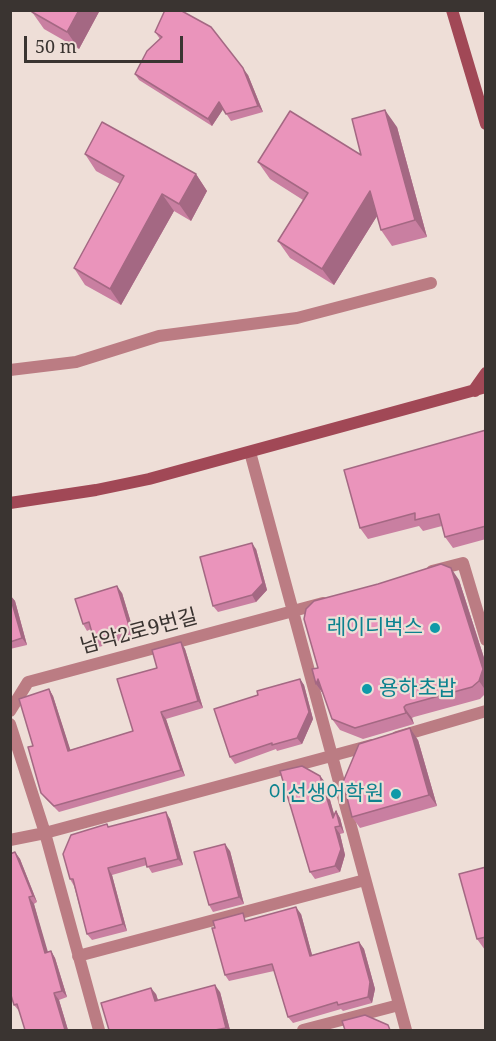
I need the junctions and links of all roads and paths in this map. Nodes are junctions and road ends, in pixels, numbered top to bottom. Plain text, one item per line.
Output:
1 (452, 10) edge
2 (486, 124) edge
3 (431, 283) dead end
4 (10, 370) edge
5 (486, 373) edge
6 (482, 390) edge
7 (250, 452) junction
8 (10, 503) edge
9 (418, 576) edge
10 (338, 598) edge
11 (293, 611) junction
12 (486, 640) edge
13 (10, 711) edge
14 (486, 711) edge
15 (10, 724) edge
16 (332, 757) junction
17 (45, 834) junction
18 (10, 840) edge
19 (365, 880) junction
20 (78, 956) junction
21 (399, 1005) junction
22 (99, 1030) edge
23 (303, 1030) edge
24 (406, 1030) edge

1 - 2 street
3 - 4 street
5 - 6 street
6 - 7 street
7 - 8 street
7 - 11 street
9 - 12 street
10 - 11 street, 남악2로9번길
11 - 13 street, 남악2로9번길
11 - 16 street
14 - 16 street
15 - 17 street
16 - 17 street
16 - 19 street
17 - 18 street
17 - 20 street
19 - 20 street
19 - 21 street
20 - 22 street
21 - 23 street
21 - 24 street

